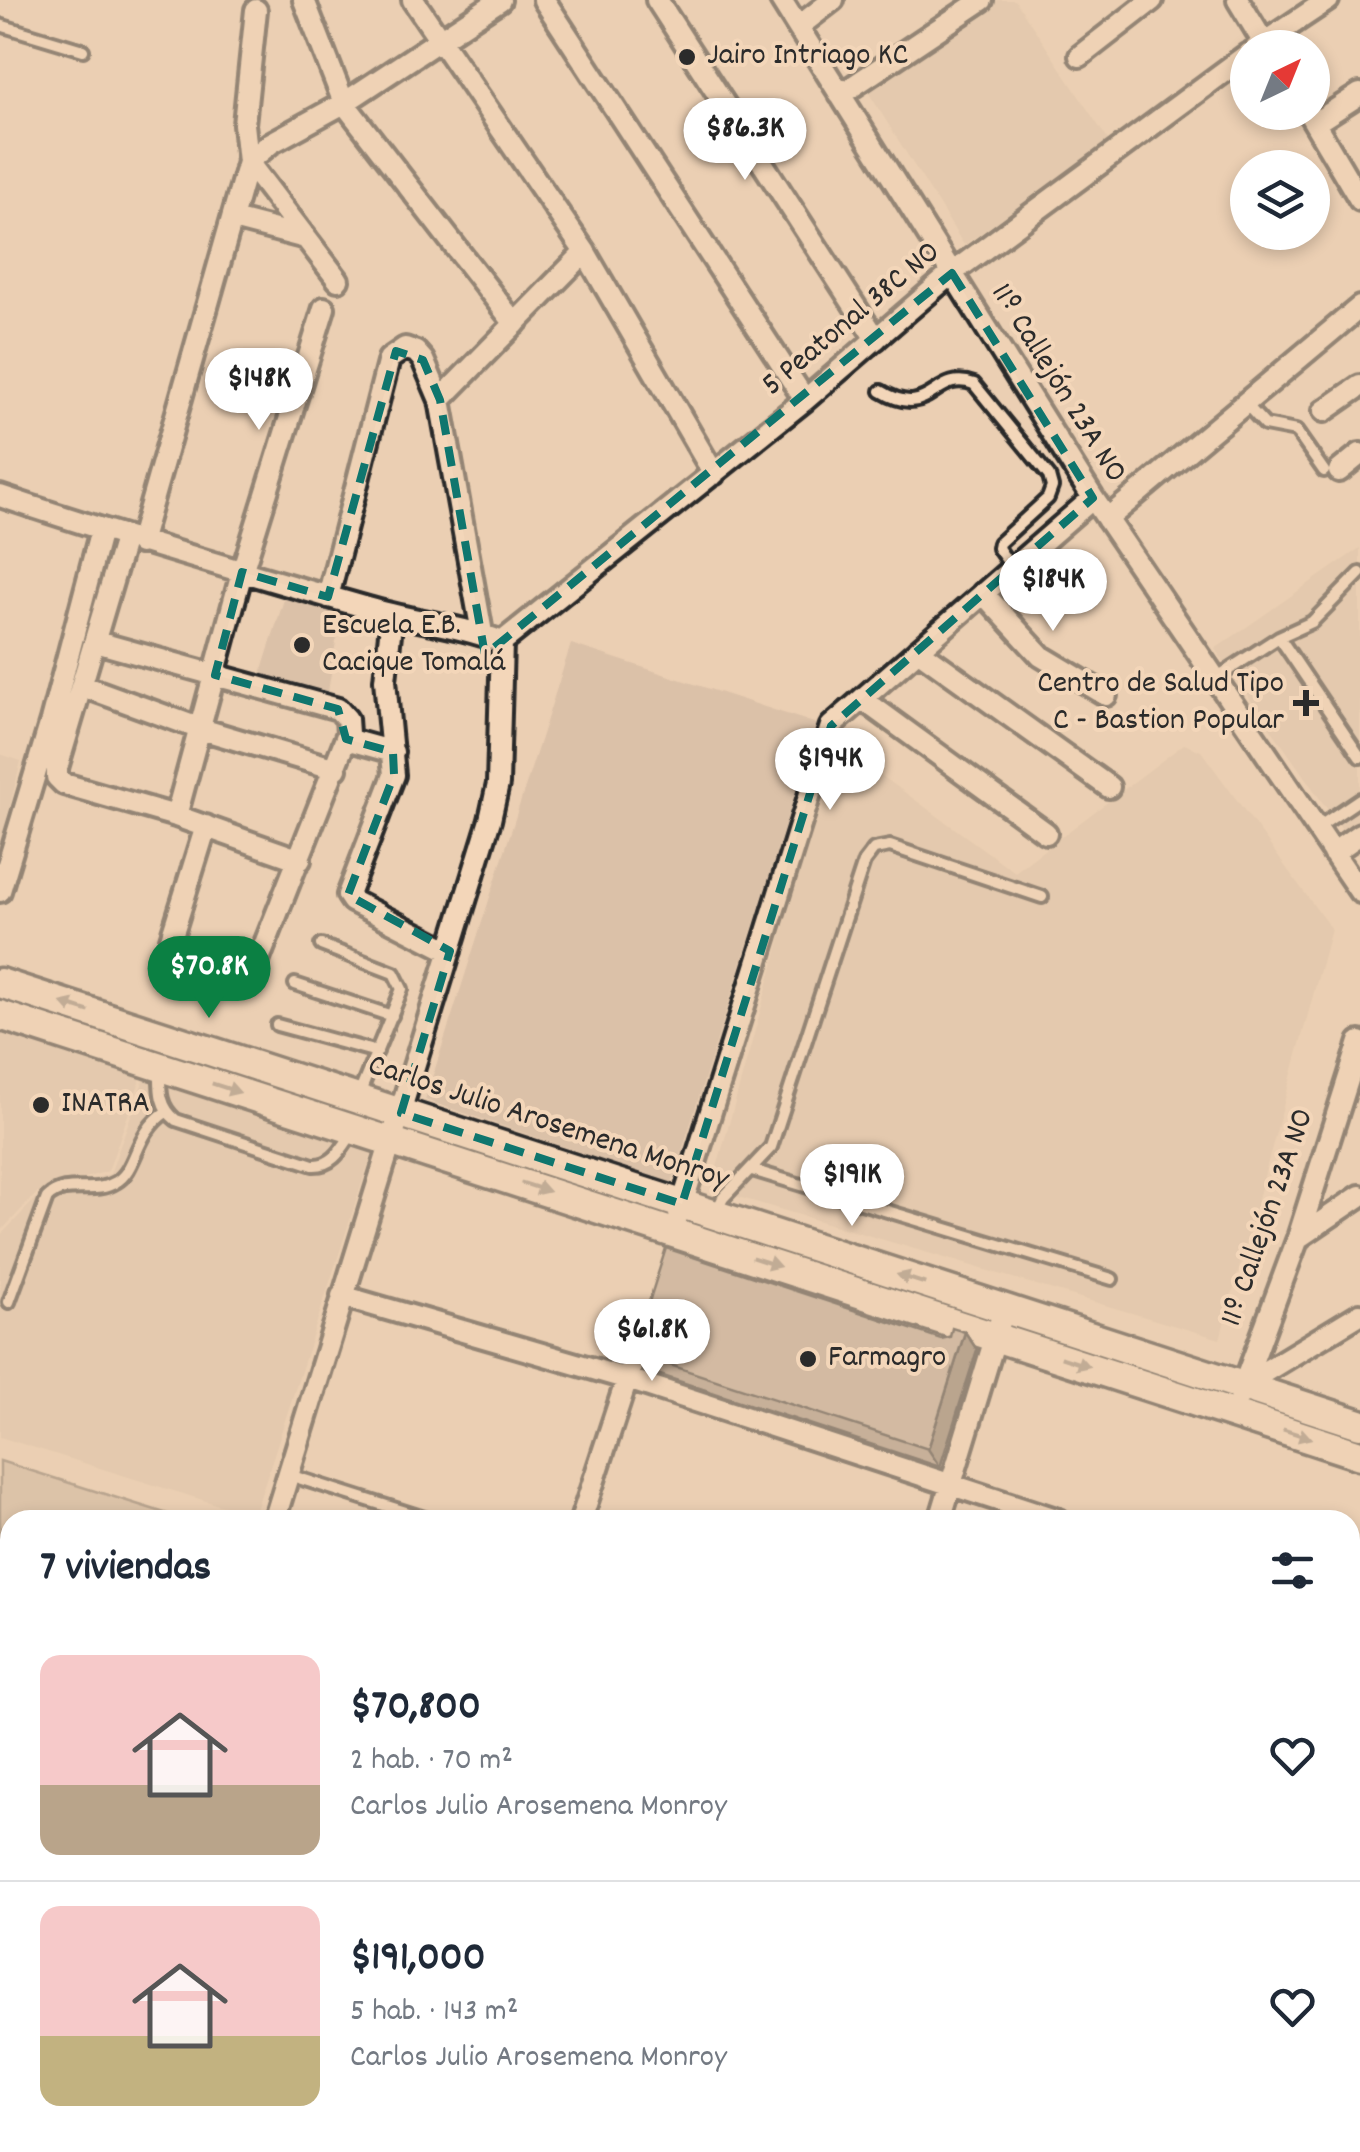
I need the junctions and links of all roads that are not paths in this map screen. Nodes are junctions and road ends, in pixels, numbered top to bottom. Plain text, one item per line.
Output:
1 (304, 0) edge
2 (413, 0) edge
3 (500, 0) edge
4 (544, 0) edge
5 (656, 0) edge
6 (781, 0) edge
7 (832, 0) edge
8 (982, 0) edge
9 (1152, 0) edge
10 (1238, 0) edge
11 (1328, 0) edge
12 (256, 10) dead end
13 (0, 25) edge
14 (798, 28) junction
15 (1250, 30) edge
16 (1284, 30) edge
17 (439, 40) junction
18 (83, 50) dead end
19 (1080, 56) dead end
20 (1230, 69) edge
21 (1360, 94) edge
22 (840, 95) junction
23 (344, 103) junction
24 (1330, 109) edge
25 (1318, 130) edge
26 (248, 162) junction
27 (1360, 200) edge
28 (233, 218) junction
29 (306, 238) junction
30 (585, 252) junction
31 (952, 274) junction
32 (338, 280) dead end
33 (1360, 307) edge
34 (324, 308) dead end
35 (515, 324) junction
36 (876, 339) junction
37 (1360, 386) edge
38 (881, 391) dead end
39 (440, 400) junction
40 (805, 400) junction
41 (1245, 403) junction
42 (1324, 412) dead end
43 (1360, 454) edge
44 (1331, 471) joint
45 (714, 474) junction
46 (0, 496) edge
47 (1093, 498) junction
48 (1106, 519) junction
49 (101, 530) junction
50 (133, 540) junction
51 (1012, 568) junction
52 (242, 572) junction
53 (1360, 573) edge
54 (983, 593) junction
55 (328, 596) junction
56 (392, 615) junction
57 (482, 634) junction
58 (1279, 637) junction
59 (96, 642) junction
60 (502, 642) junction
61 (918, 650) junction
62 (215, 675) junction
63 (1216, 678) junction
64 (83, 686) junction
65 (1106, 695) dead end
66 (862, 699) junction
67 (200, 729) junction
68 (346, 739) junction
69 (393, 752) junction
70 (1360, 757) edge
71 (336, 770) junction
72 (1109, 787) dead end
73 (1360, 799) edge
74 (176, 816) junction
75 (206, 826) junction
76 (1317, 828) junction
77 (1046, 833) dead end
78 (1360, 834) edge
79 (1333, 853) junction
80 (300, 860) junction
81 (0, 891) edge
82 (1360, 892) edge
83 (1042, 896) dead end
84 (171, 939) dead end
85 (321, 945) dead end
86 (450, 951) junction
87 (255, 969) dead end
88 (0, 983) edge
89 (296, 984) dead end
90 (0, 1015) edge
91 (392, 1016) junction
92 (276, 1024) dead end
93 (1360, 1042) edge
94 (377, 1052) junction
95 (160, 1066) junction
96 (1354, 1077) edge
97 (358, 1099) junction
98 (166, 1112) junction
99 (401, 1113) junction
100 (355, 1130) junction
101 (392, 1141) junction
102 (752, 1170) junction
103 (1360, 1196) edge
104 (682, 1204) junction
105 (714, 1215) junction
106 (1298, 1238) junction
107 (670, 1243) junction
108 (1112, 1279) dead end
109 (342, 1296) junction
110 (8, 1302) dead end
111 (650, 1307) edge
112 (1004, 1309) junction
113 (1360, 1314) edge
114 (996, 1337) junction
115 (628, 1379) junction
116 (1243, 1384) junction
117 (1234, 1414) junction
118 (1360, 1424) edge
119 (1360, 1455) edge
120 (289, 1475) junction
121 (950, 1485) junction
122 (278, 1510) edge
123 (399, 1510) edge
124 (583, 1510) edge
125 (943, 1510) edge
126 (1028, 1510) edge

1 - 23 street
2 - 17 street
3 - 17 street
4 - 40 street
5 - 36 street
6 - 14 street, 11º Callejón 23A NO
7 - 14 street
8 - 22 street
9 - 19 street
10 - 15 street
11 - 16 street, 5 Peatonal 38C NO
12 - 26 street
13 - 18 lane
14 - 22 street, 11º Callejón 23A NO
17 - 23 street
17 - 30 street
20 - 31 street, 5 Peatonal 38C NO
21 - 24 street
22 - 31 street, 11º Callejón 23A NO
23 - 26 street
23 - 35 street
25 - 27 street
26 - 28 street
26 - 29 street
28 - 29 street
28 - 50 street
29 - 32 street
30 - 35 street
30 - 45 street
31 - 36 street, 5 Peatonal 38C NO
31 - 47 street, 11º Callejón 23A NO
33 - 41 street
34 - 52 street
35 - 39 street
36 - 40 street, 5 Peatonal 38C NO
37 - 42 street
38 - 51 lane
39 - 55 street
39 - 57 street
40 - 45 street, 5 Peatonal 38C NO
41 - 44 lane
41 - 48 street
43 - 44 street
45 - 60 street, 5 Peatonal 38C NO
46 - 49 street
47 - 48 street, 11º Callejón 23A NO
47 - 51 street
48 - 63 street, 11º Callejón 23A NO
49 - 50 street
49 - 81 street
50 - 52 street
50 - 59 street
51 - 54 street
52 - 55 street
52 - 62 street
53 - 58 lane
54 - 61 street
54 - 65 street
55 - 56 street
56 - 57 street
56 - 69 street
57 - 60 street
58 - 63 lane
58 - 70 lane
59 - 62 street
59 - 64 street
60 - 86 street
61 - 66 street
61 - 72 street
62 - 67 street
62 - 68 street
63 - 76 street, 11º Callejón 23A NO
64 - 67 street
64 - 74 street
66 - 77 street
66 - 104 street
67 - 71 street
67 - 74 street
68 - 69 street
68 - 71 street
69 - 86 street
71 - 80 street
73 - 76 lane
74 - 75 street
75 - 80 street
75 - 84 street
76 - 79 street, 11º Callejón 23A NO
78 - 79 street
79 - 82 street, 11º Callejón 23A NO
80 - 87 street
83 - 102 lane
85 - 91 lane
86 - 99 street
97 -> 88 main road, Carlos Julio Arosemena Monroy
89 - 91 lane
90 - 95 main road, Carlos Julio Arosemena Monroy
91 - 94 lane
92 - 94 lane
93 - 96 street, 11º Callejón 23A NO
94 - 97 lane
95 - 98 lane
95 -> 100 main road, Carlos Julio Arosemena Monroy
96 - 106 street, 11º Callejón 23A NO
97 - 99 main road, Carlos Julio Arosemena Monroy
98 - 100 lane
98 - 110 lane
99 - 101 street
99 - 104 main road, Carlos Julio Arosemena Monroy
100 - 101 main road, Carlos Julio Arosemena Monroy
101 -> 107 main road, Carlos Julio Arosemena Monroy
101 - 109 street
102 - 105 lane
102 - 108 lane
103 - 106 street
104 - 105 main road, Carlos Julio Arosemena Monroy
104 - 107 street
112 -> 105 main road, Carlos Julio Arosemena Monroy
106 - 116 street, 11º Callejón 23A NO
107 -> 114 main road, Carlos Julio Arosemena Monroy
109 - 115 street
109 - 120 street
111 - 115 street
112 - 114 street
112 - 116 main road, Carlos Julio Arosemena Monroy
113 - 116 street
114 -> 117 main road, Carlos Julio Arosemena Monroy
114 - 121 street
115 - 121 street
115 - 124 street
116 - 117 street, 11º Callejón 23A NO
116 - 118 main road, Carlos Julio Arosemena Monroy
117 -> 119 main road, Carlos Julio Arosemena Monroy
120 - 122 street
120 - 123 lane
121 - 125 street
121 - 126 street

